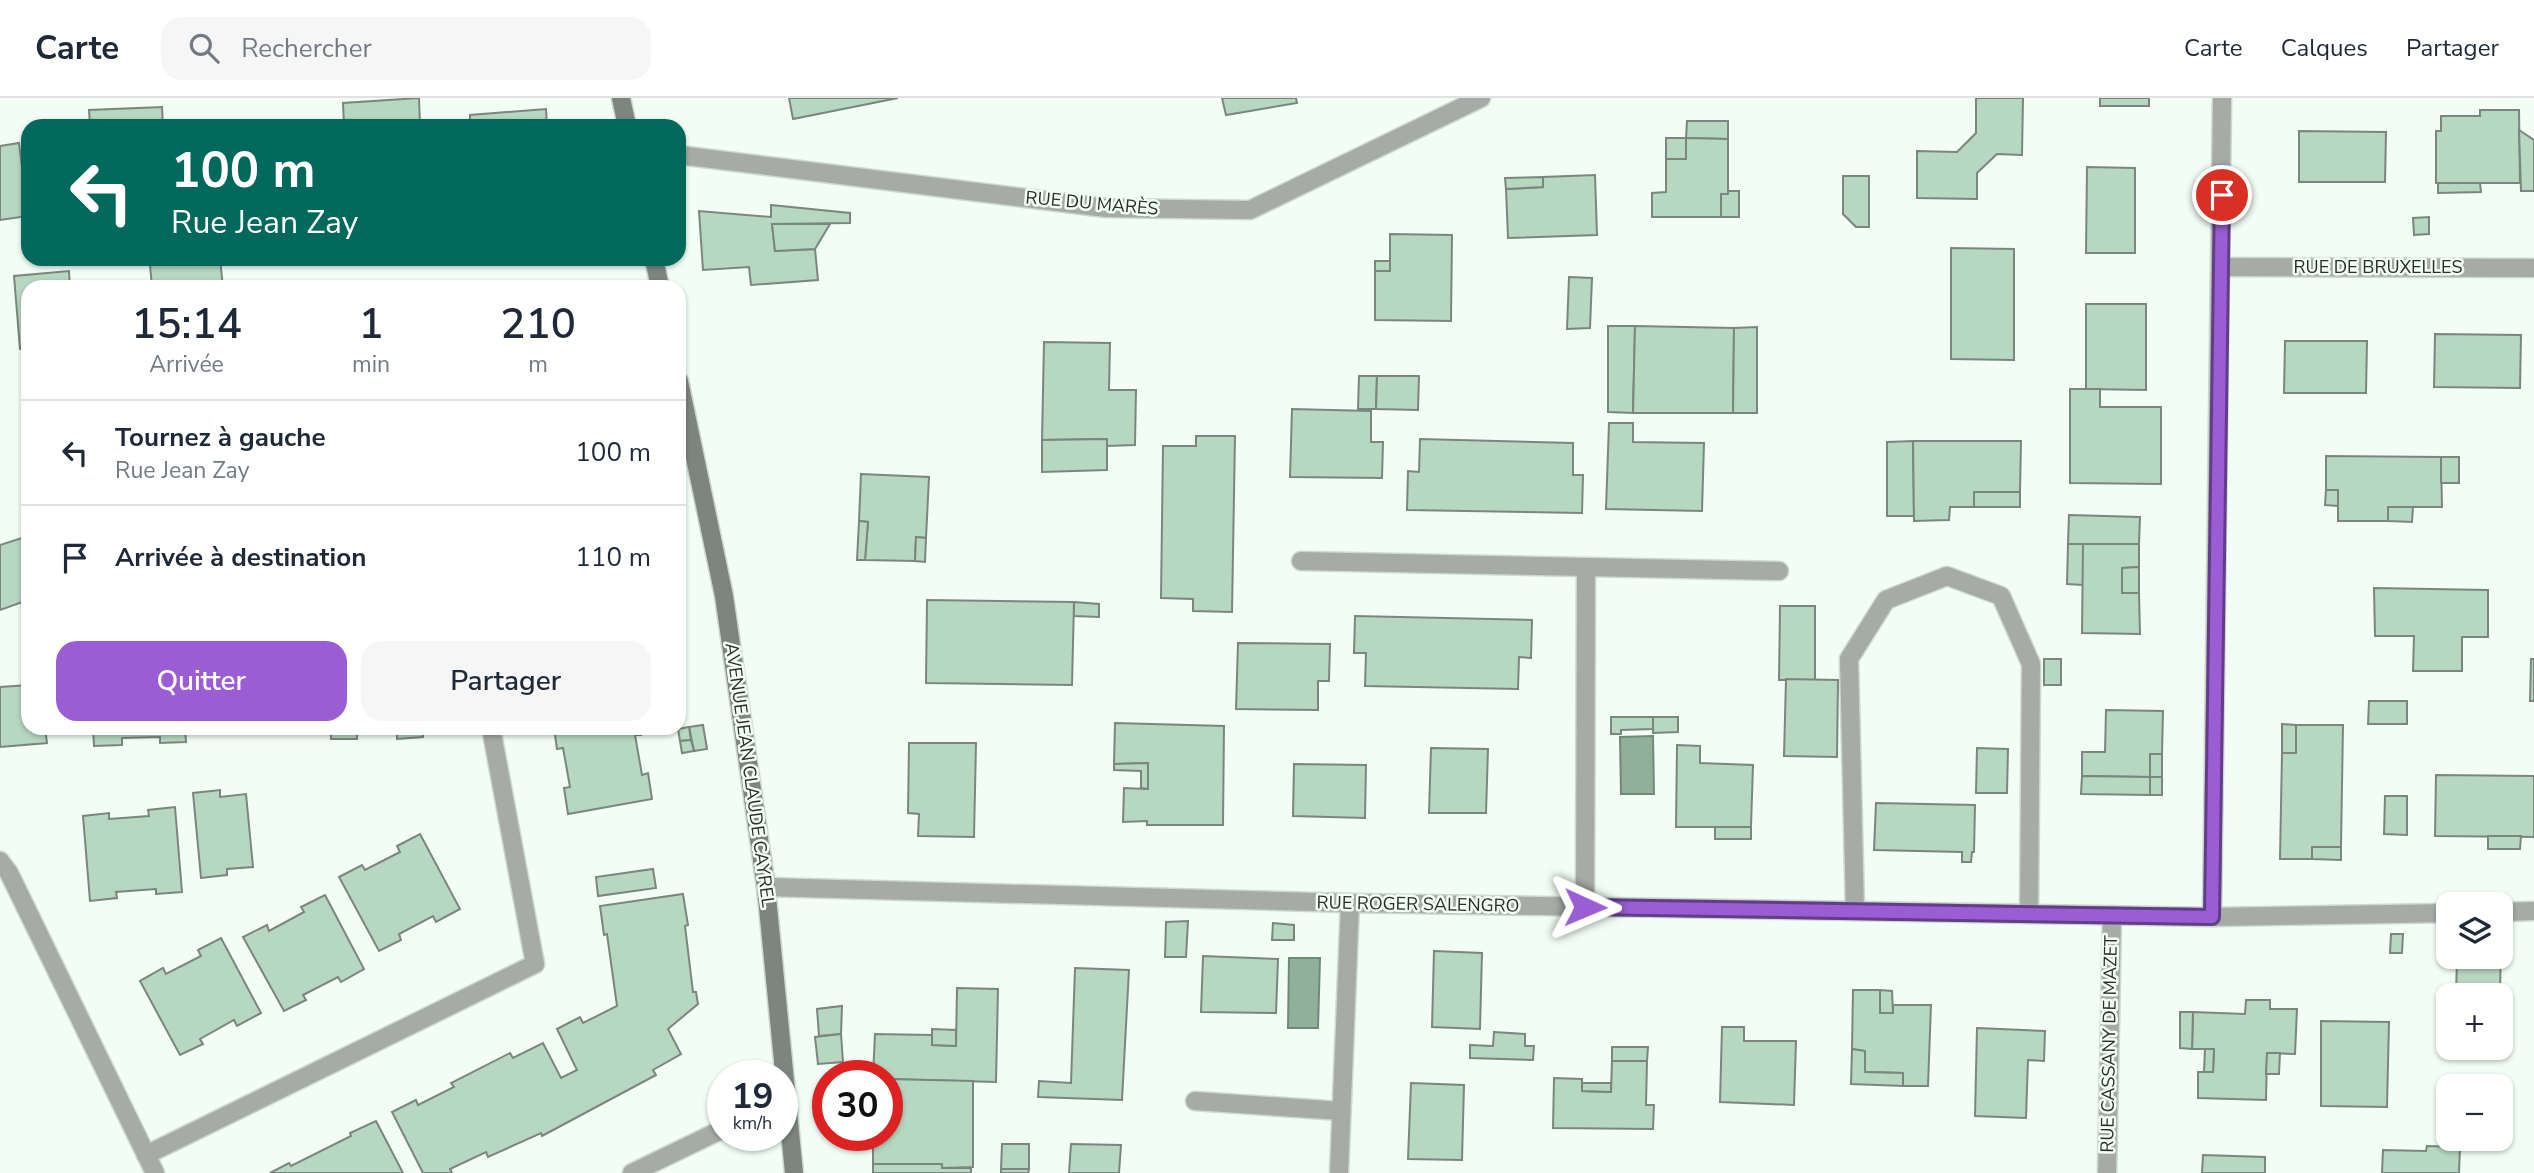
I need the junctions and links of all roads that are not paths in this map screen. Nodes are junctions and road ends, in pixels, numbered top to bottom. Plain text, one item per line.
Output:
1 (621, 98) edge
2 (1481, 98) edge
3 (2222, 98) edge
4 (626, 119) edge
5 (686, 156) edge
6 (2222, 267) junction
7 (2534, 268) edge
8 (686, 415) edge
9 (1301, 561) dead end
10 (1586, 567) junction
11 (1779, 571) dead end
12 (492, 735) edge
13 (0, 861) edge
14 (766, 887) junction
15 (1350, 903) junction
16 (1585, 907) junction
17 (1855, 911) junction
18 (2534, 911) edge
19 (2513, 912) edge
20 (2436, 913) edge
21 (2029, 914) junction
22 (2112, 915) junction
23 (2212, 917) junction
24 (781, 1060) edge
25 (1195, 1101) dead end
26 (1341, 1111) junction
27 (707, 1137) edge
28 (791, 1151) edge
29 (146, 1156) junction
30 (155, 1173) edge
31 (632, 1173) edge
32 (794, 1173) edge
33 (1339, 1173) edge
34 (2107, 1173) edge

1 - 4 main road
2 - 5 street, RUE DU MARÈS
3 - 6 street
6 - 7 street, RUE DE BRUXELLES
6 - 23 street
8 - 14 main road, AVENUE JEAN CLAUDE CAYREL
9 - 10 street
10 - 11 street
10 - 16 street
12 - 29 street
13 - 29 street
14 - 15 street, RUE ROGER SALENGRO
14 - 24 main road, AVENUE JEAN CLAUDE CAYREL
15 - 16 street, RUE ROGER SALENGRO
15 - 26 street
16 - 17 street, RUE ROGER SALENGRO
17 - 21 street, RUE ROGER SALENGRO
17 - 21 street
18 - 19 street
20 - 23 street, RUE ROGER SALENGRO
21 - 22 street, RUE ROGER SALENGRO
22 - 23 street, RUE ROGER SALENGRO
22 - 34 street, RUE CASSANY DE MAZET
25 - 26 street
26 - 33 street
27 - 31 street
28 - 32 main road, AVENUE JEAN CLAUDE CAYREL
29 - 30 street

